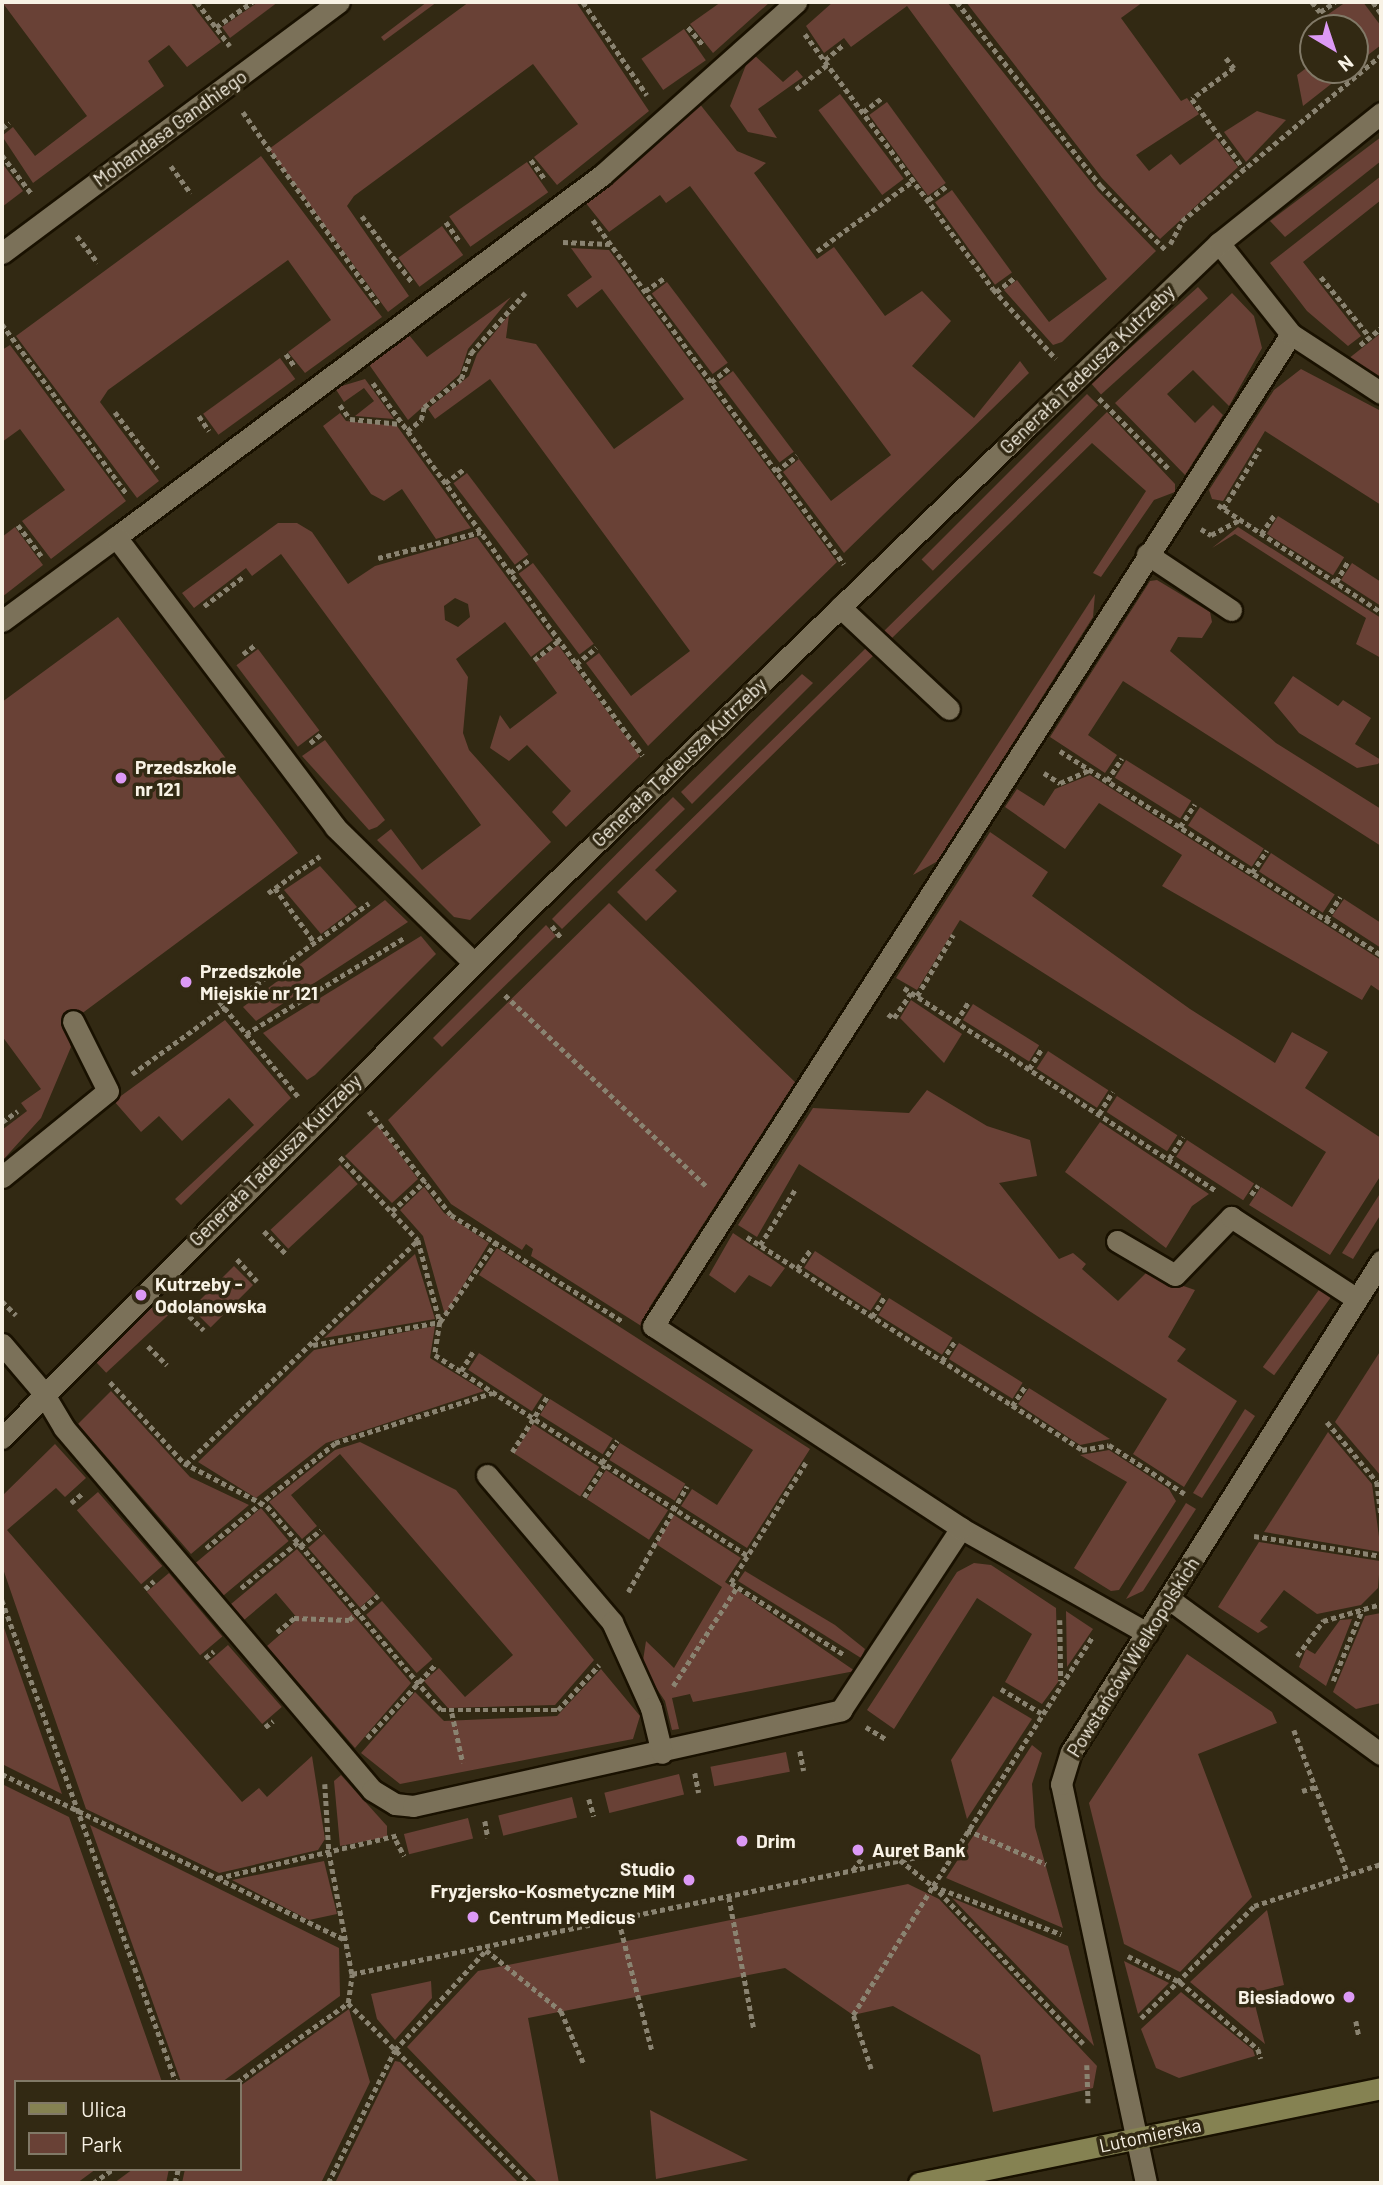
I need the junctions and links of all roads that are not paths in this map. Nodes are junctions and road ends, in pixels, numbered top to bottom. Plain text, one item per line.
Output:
1 (339, 2) edge
2 (792, 6) edge
3 (1381, 113) edge
4 (1219, 243) junction
5 (2, 253) edge
6 (1291, 334) junction
7 (1381, 393) edge
8 (116, 537) junction
9 (1147, 554) junction
10 (840, 607) junction
11 (1231, 610) dead end
12 (2, 621) edge
13 (949, 709) dead end
14 (474, 963) junction
15 (73, 1021) dead end
16 (2, 1177) edge
17 (1117, 1241) dead end
18 (1381, 1261) edge
19 (1357, 1299) junction
20 (2, 1344) edge
21 (43, 1391) junction
22 (2, 1438) edge
23 (487, 1475) dead end
24 (961, 1528) junction
25 (1168, 1599) junction
26 (1147, 1633) junction
27 (662, 1752) junction
28 (1381, 1754) edge
29 (1381, 2088) edge
30 (1138, 2138) junction
31 (919, 2183) edge
32 (1146, 2183) edge

1 - 5 street, Mohandasa Gandhiego
2 - 8 street
3 - 4 street, Generała Tadeusza Kutrzeby
4 - 6 street
4 - 10 street, Generała Tadeusza Kutrzeby
6 - 7 street
6 - 9 street
8 - 12 street
8 - 14 street
9 - 11 street
9 - 24 street
10 - 13 street
10 - 14 street, Generała Tadeusza Kutrzeby
14 - 21 street, Generała Tadeusza Kutrzeby
15 - 16 street
17 - 19 street
18 - 19 street, Powstańców Wielkopolskich
19 - 25 street, Powstańców Wielkopolskich
20 - 21 street
21 - 22 street, Generała Tadeusza Kutrzeby
21 - 27 street
23 - 27 street
24 - 26 street
24 - 27 street
25 - 26 street, Powstańców Wielkopolskich
25 - 28 street
26 - 30 street, Powstańców Wielkopolskich
29 - 30 main road, Lutomierska
30 - 31 main road, Lutomierska
30 - 32 street, Powstańców Wielkopolskich

